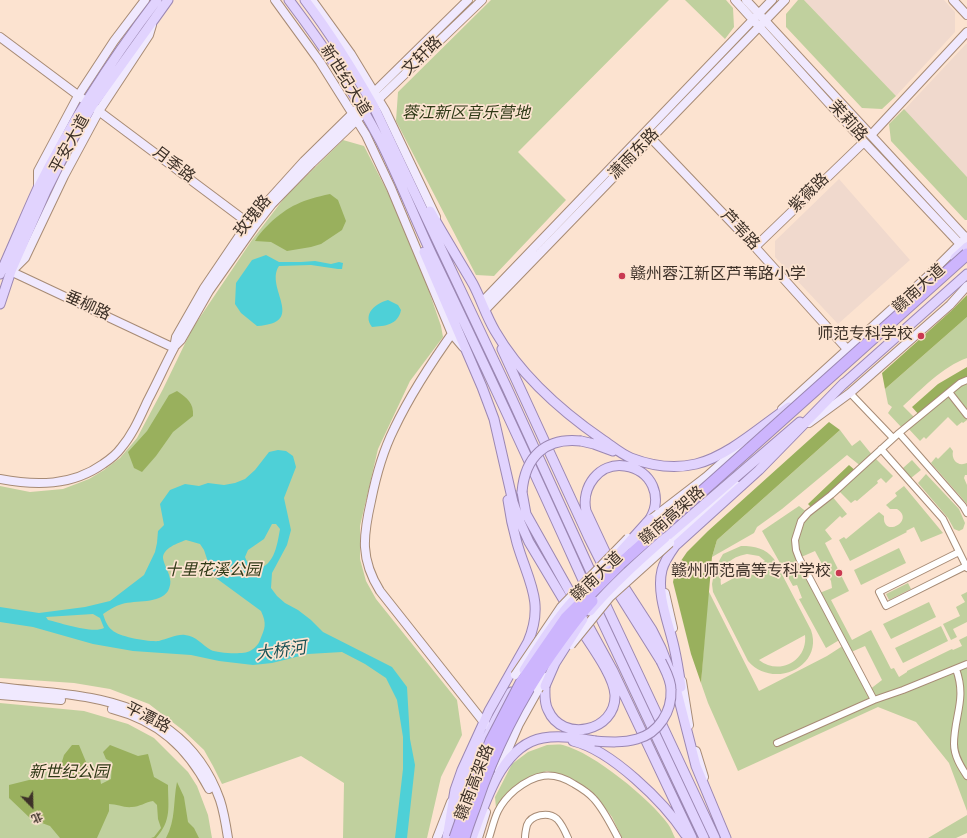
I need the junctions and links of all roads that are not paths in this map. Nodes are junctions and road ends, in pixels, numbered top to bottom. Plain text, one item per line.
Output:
1 (145, 0) edge
2 (157, 0) edge
3 (168, 0) edge
4 (275, 0) edge
5 (289, 0) edge
6 (305, 0) edge
7 (312, 0) edge
8 (468, 0) edge
9 (482, 0) edge
10 (735, 0) edge
11 (746, 0) edge
12 (772, 0) edge
13 (785, 0) edge
14 (953, 0) edge
15 (967, 15) edge
16 (756, 16) junction
17 (762, 23) junction
18 (967, 32) edge
19 (0, 37) edge
20 (114, 42) junction
21 (110, 64) junction
22 (78, 96) junction
23 (374, 98) junction
24 (92, 106) junction
25 (362, 109) junction
26 (352, 113) junction
27 (357, 120) junction
28 (871, 134) junction
29 (648, 135) junction
30 (864, 142) junction
31 (401, 164) junction
32 (392, 167) junction
33 (64, 176) junction
34 (42, 190) junction
35 (251, 225) junction
36 (965, 241) edge
37 (755, 247) junction
38 (451, 248) junction
39 (967, 254) edge
40 (967, 265) edge
41 (3, 270) edge
42 (967, 274) edge
43 (967, 286) edge
44 (0, 304) edge
45 (484, 306) junction
46 (494, 330) junction
47 (454, 331) junction
48 (174, 348) junction
49 (846, 349) junction
50 (466, 351) junction
51 (487, 370) junction
52 (967, 380) edge
53 (844, 383) junction
54 (949, 392) junction
55 (850, 393) junction
56 (789, 407) junction
57 (967, 415) edge
58 (769, 421) junction
59 (809, 423) junction
60 (899, 433) junction
61 (893, 438) junction
62 (791, 439) junction
63 (881, 449) junction
64 (629, 457) junction
65 (503, 461) junction
66 (0, 479) edge
67 (967, 513) edge
68 (651, 522) junction
69 (668, 541) junction
70 (959, 552) junction
71 (966, 567) edge
72 (583, 619) junction
73 (555, 663) junction
74 (967, 664) edge
75 (956, 669) junction
76 (515, 675) junction
77 (0, 687) edge
78 (539, 688) junction
79 (0, 694) edge
80 (874, 700) junction
81 (683, 716) junction
82 (485, 724) junction
83 (556, 738) junction
84 (777, 743) dead end
85 (967, 776) edge
86 (493, 788) junction
87 (456, 790) junction
88 (223, 838) edge
89 (228, 838) edge
90 (437, 838) edge
91 (447, 838) edge
92 (456, 838) edge
93 (464, 838) edge
94 (472, 838) edge
95 (478, 838) edge
96 (489, 838) edge
97 (525, 838) edge
98 (568, 838) edge
99 (618, 838) edge
100 (688, 838) edge
101 (692, 838) edge
102 (704, 838) edge
103 (715, 838) edge
104 (726, 838) edge
105 (731, 838) edge

1 - 20 street
2 - 21 main road, 平安大道
3 - 24 main road, 平安大道
4 - 26 street
5 - 25 main road, 新世纪大道
6 - 23 main road
7 - 23 street
8 - 23 street, 文轩路
9 - 23 street, 文轩路
10 - 16 street, 茉莉路
11 - 16 street, 茉莉路
12 - 16 street, 潇雨东路
13 - 17 street, 潇雨东路
14 - 15 street
16 - 17 street, 茉莉路
16 - 29 street, 潇雨东路
17 - 28 street, 茉莉路
17 - 29 street, 潇雨东路
17 - 30 street, 茉莉路
18 - 28 street
19 - 22 street, 月季路
20 - 21 street
20 - 22 street
21 - 24 main road, 平安大道
22 - 24 street, 月季路
22 - 34 street
23 - 25 street, 文轩路
23 - 31 main road
23 - 38 street
24 - 33 street
24 - 34 main road, 平安大道
24 - 35 street, 月季路
25 - 26 street, 玫瑰路
25 - 27 street, 玫瑰路
25 - 32 main road, 新世纪大道
26 - 27 street
26 - 35 street, 玫瑰路
27 - 35 street, 玫瑰路
27 - 47 street
28 - 36 street, 茉莉路
29 - 37 street, 芦苇路
29 - 45 street, 潇雨东路
30 - 36 street, 茉莉路
30 - 37 street, 紫薇路
31 - 38 main road
31 - 103 main road
32 - 47 main road
32 - 51 main road
33 - 34 street
33 - 41 street
34 - 41 main road, 平安大道
35 - 48 street, 玫瑰路
36 - 49 street
36 - 56 main road, 赣南大道
37 - 49 street, 芦苇路
38 - 45 main road
39 - 92 highway, 赣南高架路, bridge
40 - 93 highway, 赣南高架路, bridge
41 - 44 main road, 平安大道
41 - 48 street, 垂柳路
42 - 53 main road, 赣南大道
43 - 55 street
45 - 46 main road
46 - 64 main road
46 - 83 main road, bridge
47 - 50 main road
47 - 82 street
48 - 66 street, 玫瑰路
49 - 58 street
50 - 51 main road
50 - 65 main road
51 - 102 main road
52 - 54 street
53 - 62 main road
53 - 69 main road, 赣南大道
54 - 57 street
54 - 60 street
55 - 59 street
55 - 61 street
56 - 58 main road
56 - 68 main road, 赣南大道
58 - 64 main road
58 - 68 street, bridge
59 - 62 street
59 - 105 street
60 - 61 street
60 - 67 street
61 - 63 street
62 - 69 street
62 - 81 main road
63 - 70 street
63 - 80 street
64 - 101 main road, bridge
65 - 76 main road
65 - 78 main road
68 - 76 main road, 赣南大道, bridge
68 - 76 street, bridge
68 - 81 main road
69 - 72 main road, 赣南大道, bridge
69 - 73 street, bridge
70 - 71 street
70 - 71 street
72 - 73 main road, bridge
72 - 78 main road, 赣南大道, bridge
73 - 78 main road, bridge
74 - 75 street
75 - 80 street
75 - 85 street
76 - 82 main road
76 - 91 main road, 赣南大道
77 - 89 street, 平潭路
78 - 86 street
78 - 94 main road, 赣南大道
79 - 88 street, 平潭路
80 - 84 street
81 - 104 main road
82 - 87 main road
83 - 86 main road
83 - 100 main road
86 - 94 main road
86 - 95 street
87 - 90 street
87 - 91 main road
96 - 99 street
97 - 98 street

